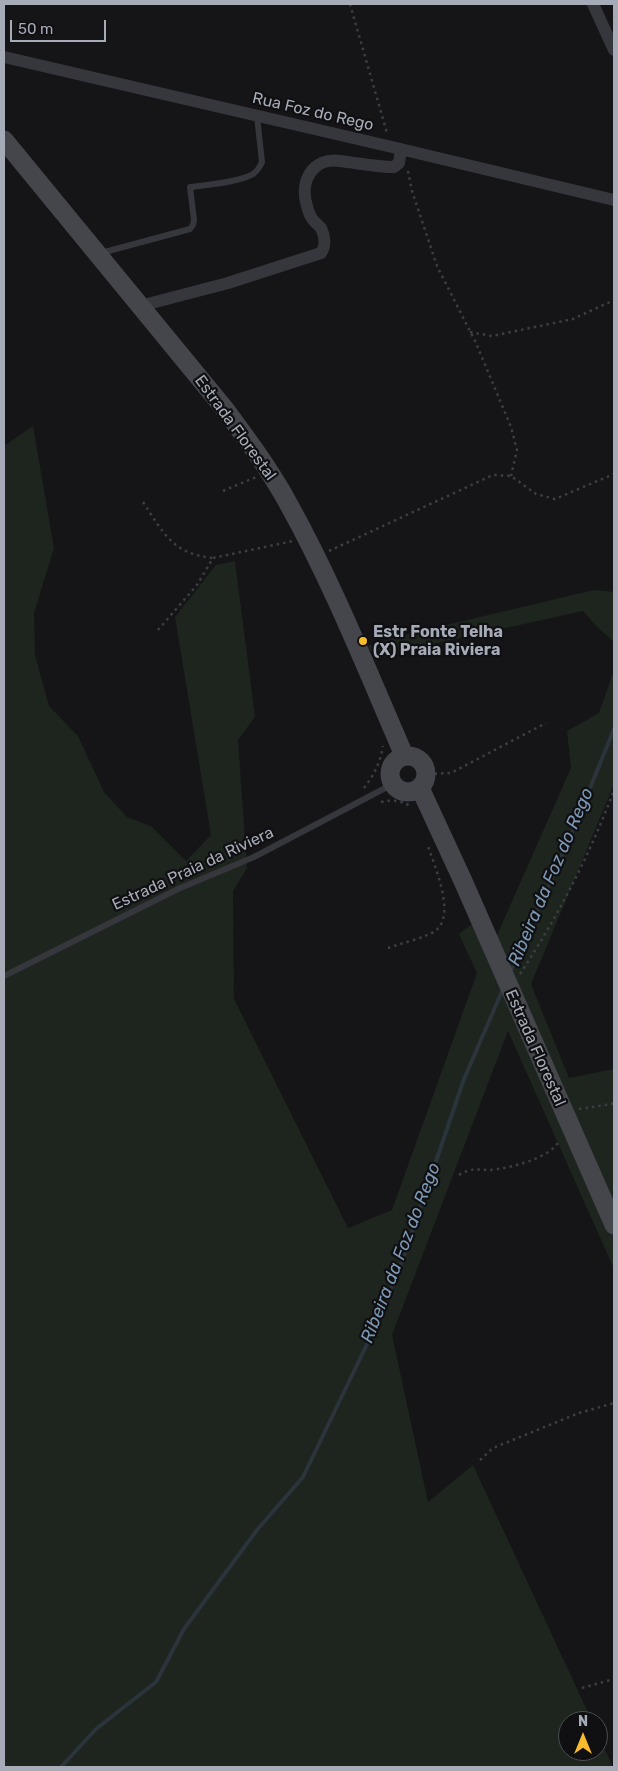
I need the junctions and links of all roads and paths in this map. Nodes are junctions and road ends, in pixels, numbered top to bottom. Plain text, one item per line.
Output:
1 (350, 4) edge
2 (593, 4) edge
3 (614, 50) edge
4 (4, 57) edge
5 (257, 116) junction
6 (4, 140) edge
7 (399, 148) junction
8 (614, 200) edge
9 (97, 254) junction
10 (614, 300) edge
11 (140, 306) junction
12 (470, 332) junction
13 (268, 471) junction
14 (614, 474) edge
15 (511, 476) junction
16 (223, 491) dead end
17 (143, 502) dead end
18 (307, 538) junction
19 (316, 557) junction
20 (213, 558) junction
21 (158, 630) dead end
22 (546, 722) dead end
23 (384, 744) dead end
24 (404, 755) junction
25 (423, 781) junction
26 (393, 784) junction
27 (363, 789) dead end
28 (614, 790) edge
29 (426, 840) dead end
30 (388, 948) dead end
31 (4, 976) edge
32 (513, 996) junction
33 (614, 1098) edge
34 (566, 1116) junction
35 (559, 1139) dead end
36 (459, 1175) dead end
37 (614, 1225) edge
38 (614, 1404) edge
39 (480, 1460) dead end
40 (614, 1679) edge
41 (582, 1688) dead end

1 - 7 path
2 - 3 street
4 - 5 street, Rua Foz do Rego
5 - 7 street, Rua Foz do Rego
5 - 9 lane
6 - 9 main road, Estrada Florestal
7 - 8 street, Rua Foz do Rego
7 - 11 street
7 - 12 path
9 - 11 main road, Estrada Florestal
10 - 12 path
11 - 13 main road, Estrada Florestal
12 - 15 path
13 - 16 path
13 - 18 main road, Estrada Florestal
14 - 15 path
15 - 19 path
17 - 20 path
18 - 19 main road, Estrada Florestal
18 - 20 path
19 - 24 main road, Estrada Florestal
20 - 21 path
22 - 25 path
23 - 27 path
24 - 25 main road
24 - 26 main road
25 - 26 main road
25 - 32 main road, Estrada Florestal
26 - 31 lane, Estrada Praia da Riviera
28 - 32 path
29 - 30 path
32 - 34 main road, Estrada Florestal
33 - 34 path
34 - 37 main road, Estrada Florestal
35 - 36 path
38 - 39 path
40 - 41 path

